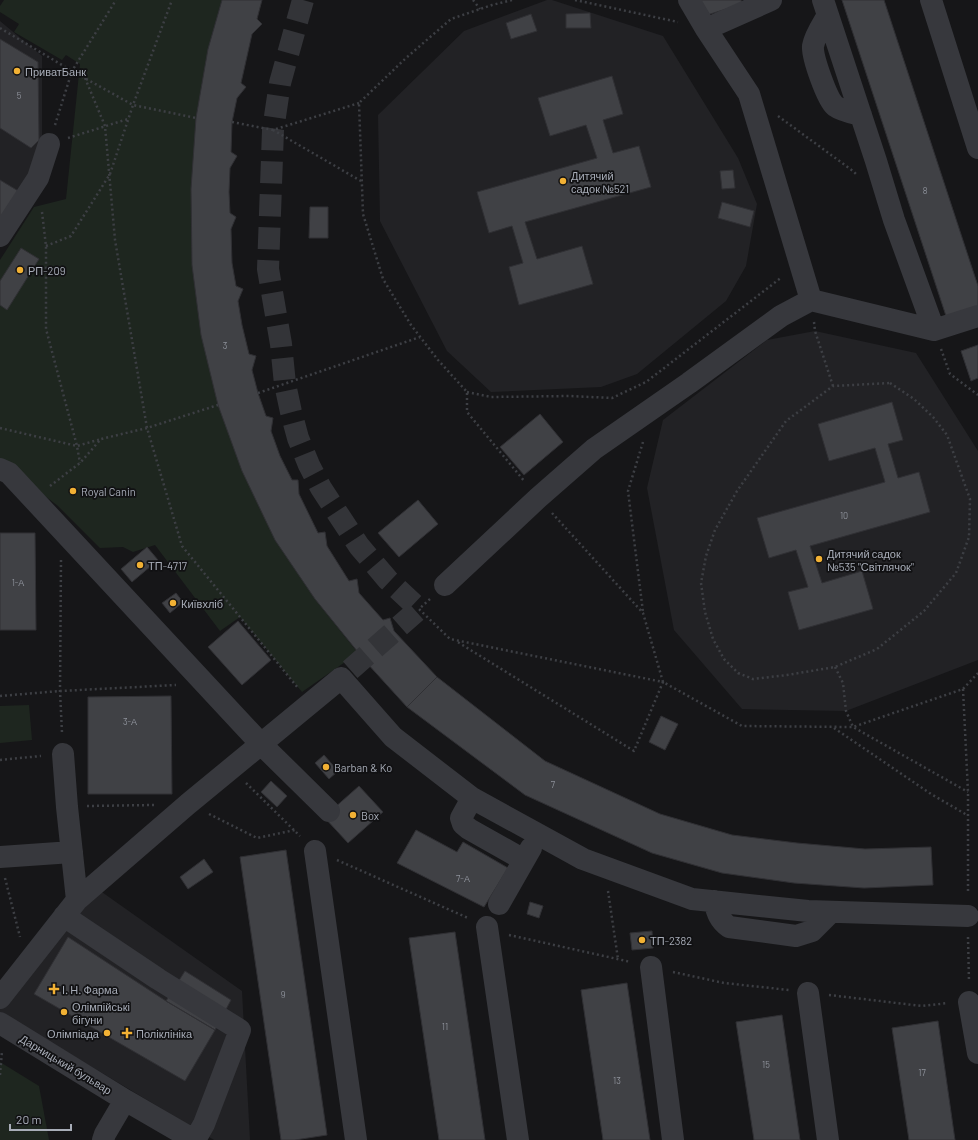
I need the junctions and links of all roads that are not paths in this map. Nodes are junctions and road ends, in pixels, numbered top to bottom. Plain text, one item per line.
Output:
1 (689, 0) edge
2 (771, 0) edge
3 (931, 0) edge
4 (826, 8) edge
5 (706, 28) junction
6 (49, 144) road end
7 (978, 148) edge
8 (0, 236) edge
9 (811, 300) junction
10 (978, 316) edge
11 (934, 330) junction
12 (0, 469) edge
13 (445, 585) dead end
14 (261, 744) junction
15 (63, 754) road end
16 (472, 798) junction
17 (329, 811) dead end
18 (538, 834) junction
19 (315, 851) road end
20 (72, 852) junction
21 (0, 857) edge
22 (524, 860) junction
23 (499, 904) dead end
24 (70, 908) junction
25 (968, 916) road end
26 (487, 927) road end
27 (651, 967) road end
28 (808, 993) road end
29 (0, 998) edge
30 (969, 1002) road end
31 (0, 1023) edge
32 (978, 1053) edge
33 (125, 1100) junction
34 (104, 1140) edge
35 (194, 1140) edge
36 (356, 1140) edge
37 (518, 1140) edge
38 (673, 1140) edge
39 (828, 1140) edge

1 - 5 street
2 - 5 street
3 - 7 street
4 - 11 street
5 - 9 street
6 - 8 street
9 - 11 street
9 - 13 street
10 - 11 street
12 - 14 street
14 - 16 street
14 - 17 street
14 - 24 street
15 - 20 street
16 - 18 street
16 - 22 street
18 - 22 street
18 - 25 street
19 - 36 street
20 - 21 street
20 - 24 street
22 - 23 street
24 - 29 street
24 - 35 street
26 - 37 street
27 - 38 street
28 - 39 street
30 - 32 street
31 - 33 street, Дарницький бульвар
33 - 34 street
33 - 35 street, Дарницький бульвар

